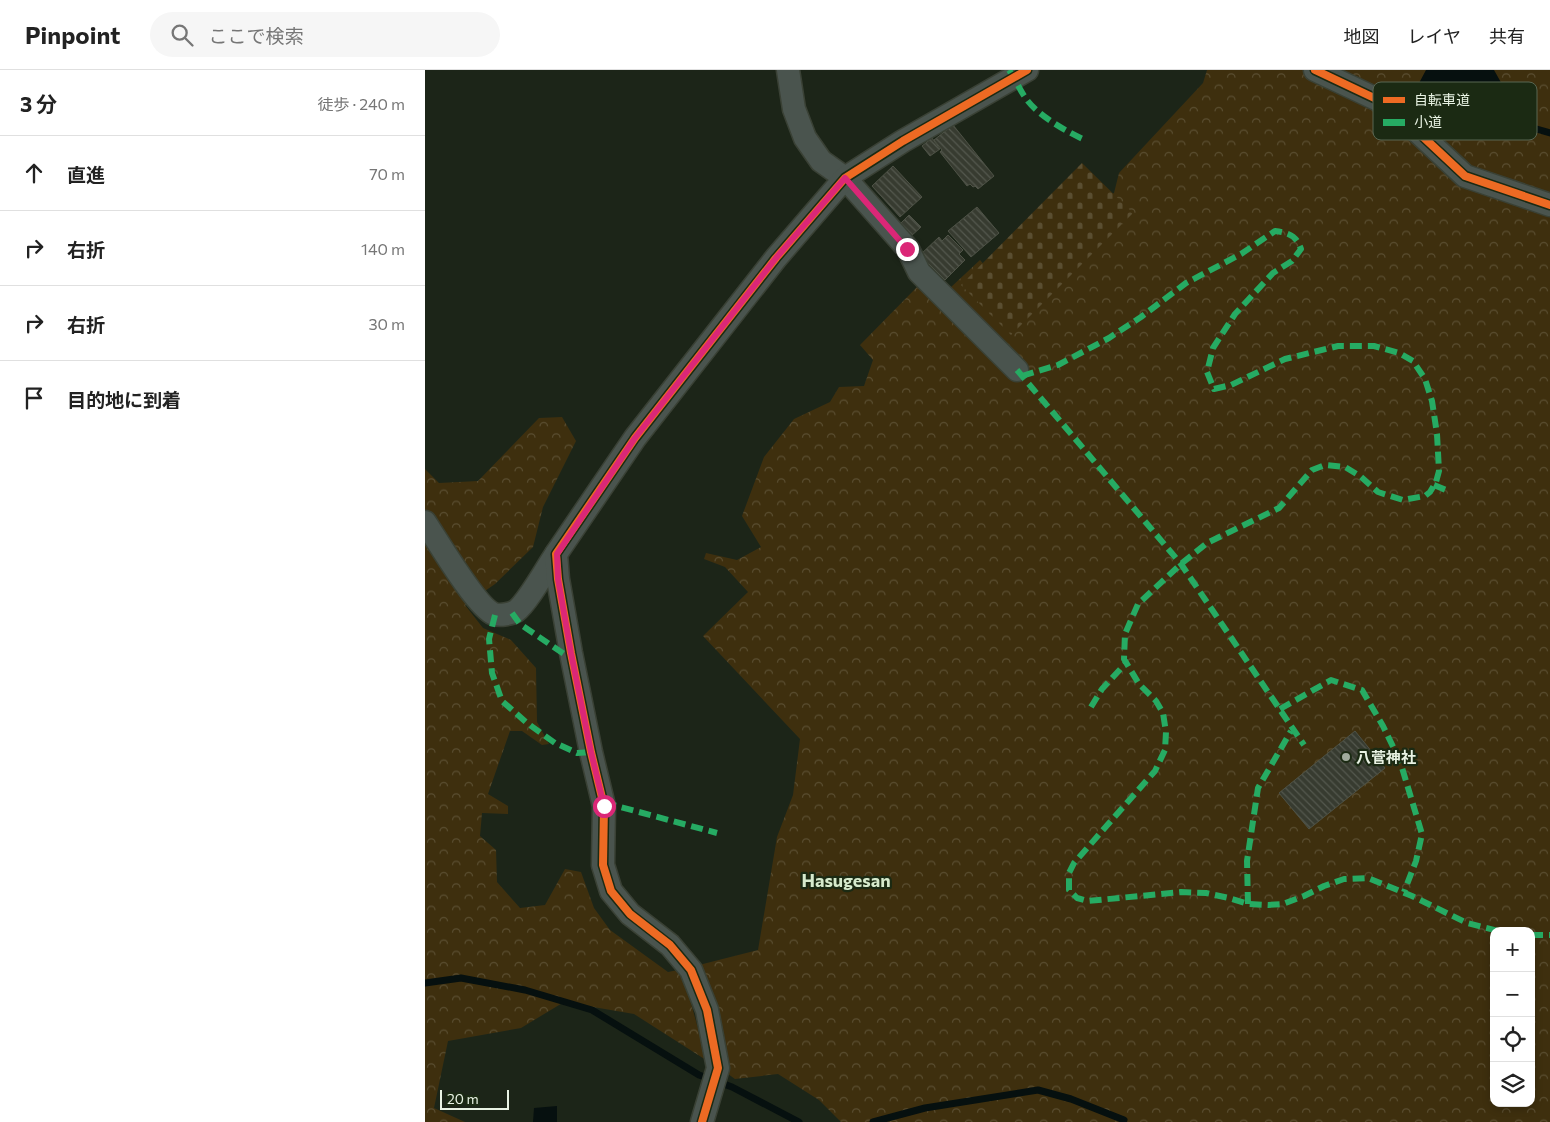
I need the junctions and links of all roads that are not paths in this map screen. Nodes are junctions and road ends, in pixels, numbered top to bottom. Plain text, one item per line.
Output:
1 (788, 70) edge
2 (1027, 70) edge
3 (1315, 70) edge
4 (1373, 97) edge
5 (1426, 140) edge
6 (845, 178) junction
7 (1550, 205) edge
8 (1017, 370) dead end
9 (425, 522) edge
10 (557, 554) junction
11 (702, 1122) edge

1 - 6 street
2 - 6 street
3 - 4 street
5 - 7 street
6 - 8 street
6 - 10 street
9 - 10 street
10 - 11 street

